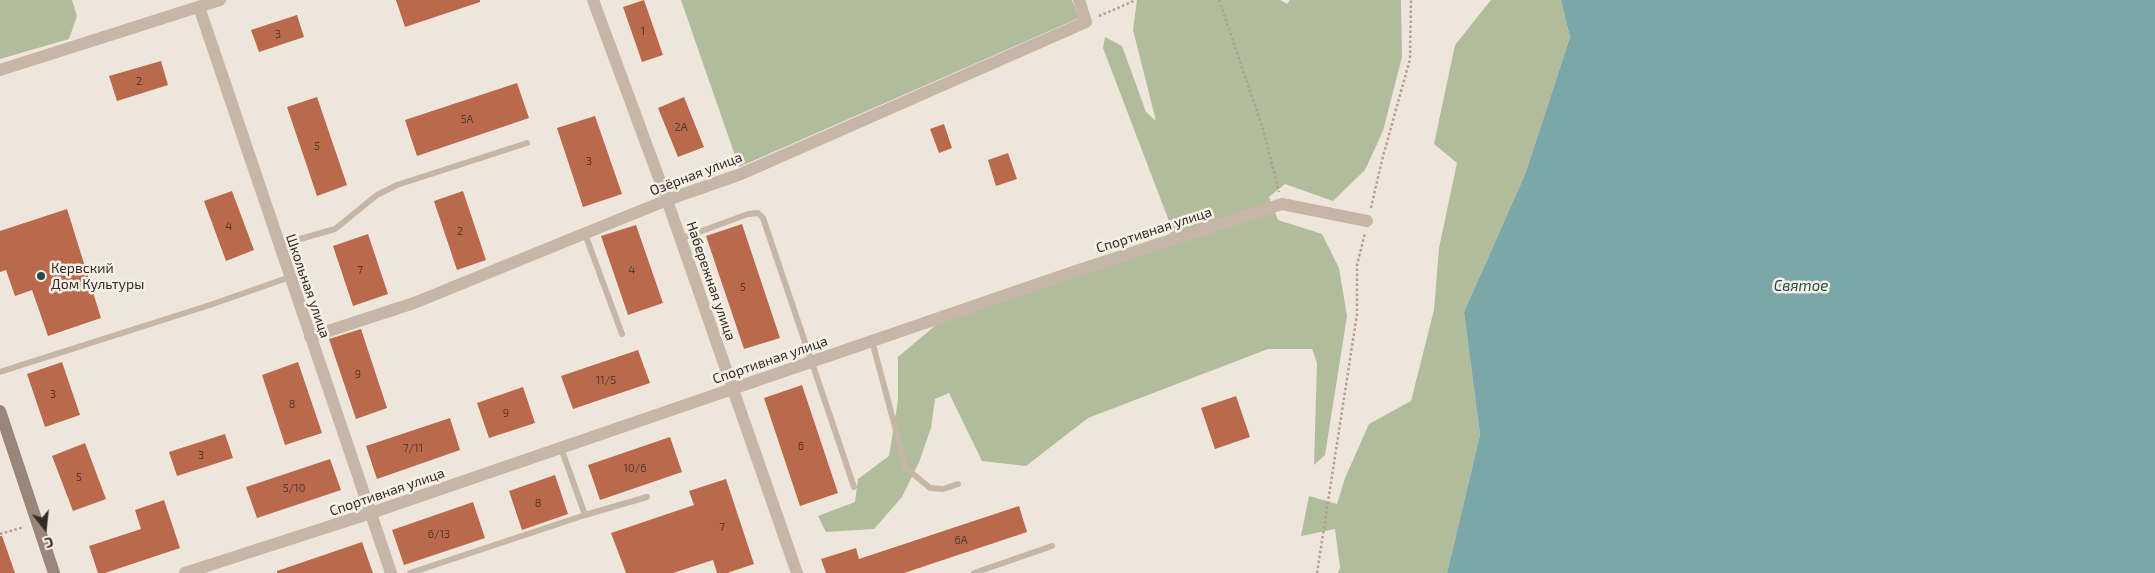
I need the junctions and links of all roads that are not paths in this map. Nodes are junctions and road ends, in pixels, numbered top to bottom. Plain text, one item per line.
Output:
1 (220, 0) edge
2 (593, 0) edge
3 (1079, 0) edge
4 (199, 7) junction
5 (0, 70) edge
6 (527, 143) dead end
7 (667, 200) junction
8 (1368, 221) road end
9 (585, 234) junction
10 (680, 238) junction
11 (279, 245) junction
12 (290, 278) junction
13 (622, 334) dead end
14 (310, 337) junction
15 (872, 341) junction
16 (812, 362) junction
17 (0, 372) edge
18 (733, 388) junction
19 (0, 411) edge
20 (561, 448) junction
21 (958, 484) dead end
22 (854, 487) dead end
23 (647, 497) dead end
24 (371, 514) junction
25 (585, 515) junction
26 (1052, 546) dead end
27 (54, 573) edge
28 (185, 573) edge
29 (391, 573) edge
30 (410, 573) edge
31 (797, 573) edge
32 (974, 573) edge

1 - 4 street
2 - 7 street, Набережная улица
3 - 7 street, Озёрная улица
4 - 5 street
4 - 11 street, Школьная улица
6 - 11 lane
7 - 9 street, Озёрная улица
7 - 10 street, Набережная улица
8 - 15 street, Спортивная улица
9 - 13 lane
9 - 14 street, Озёрная улица
10 - 16 lane
10 - 18 street, Набережная улица
11 - 12 street, Школьная улица
12 - 14 street, Школьная улица
12 - 17 lane
14 - 24 street, Школьная улица
15 - 16 street, Спортивная улица
15 - 21 lane
16 - 18 street, Спортивная улица
16 - 22 lane
18 - 20 street, Спортивная улица
18 - 31 street, Набережная улица
19 - 27 street
20 - 24 street, Спортивная улица
20 - 25 lane
23 - 25 lane
24 - 28 street, Спортивная улица
24 - 29 street, Школьная улица
25 - 30 lane
26 - 32 lane

